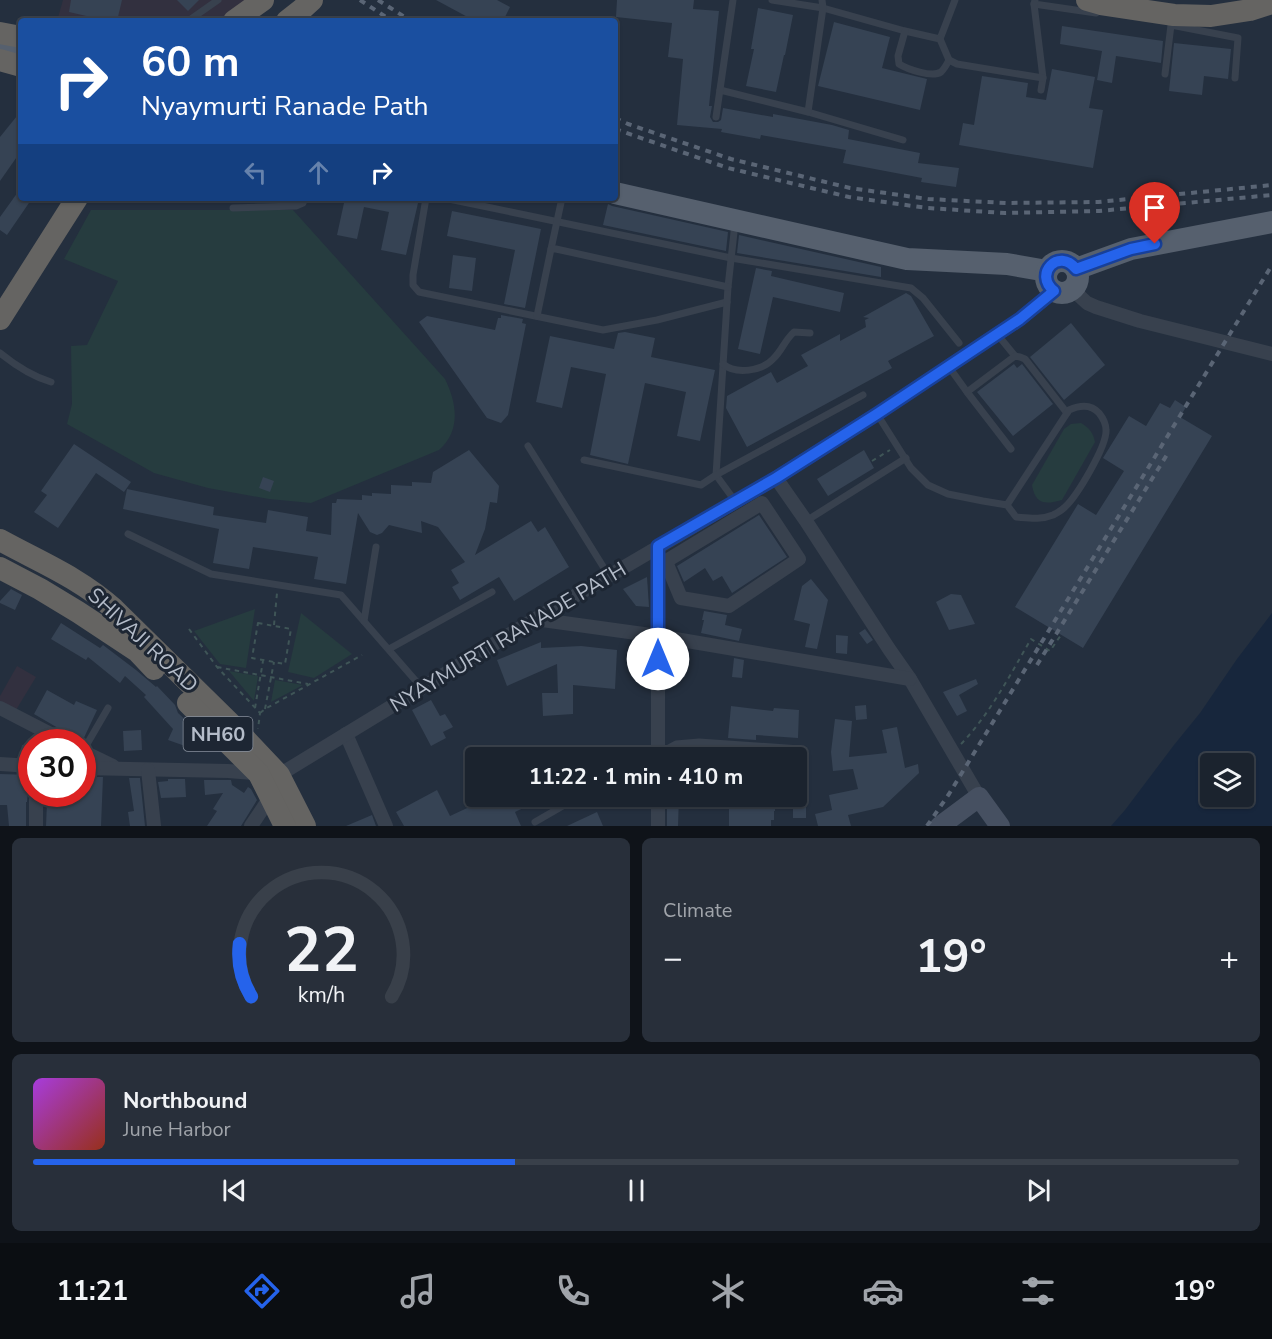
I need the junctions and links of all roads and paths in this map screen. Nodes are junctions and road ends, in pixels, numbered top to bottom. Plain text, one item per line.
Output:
1 (218, 0) edge
2 (263, 0) edge
3 (733, 0) edge
4 (772, 0) edge
5 (955, 0) edge
6 (1034, 2) edge
7 (1272, 3) edge
8 (822, 4) edge
9 (1097, 6) edge
10 (296, 8) edge
11 (1250, 10) junction
12 (192, 18) edge
13 (238, 18) edge
14 (266, 18) edge
15 (1168, 25) junction
16 (905, 31) junction
17 (0, 33) edge
18 (18, 36) edge
19 (940, 39) junction
20 (0, 47) edge
21 (18, 51) edge
22 (0, 60) edge
23 (949, 60) junction
24 (18, 65) edge
25 (1165, 74) dead end
26 (1043, 78) junction
27 (1235, 78) dead end
28 (720, 90) junction
29 (1041, 90) dead end
30 (808, 112) junction
31 (716, 117) dead end
32 (903, 140) dead end
33 (618, 194) edge
34 (75, 201) edge
35 (304, 201) edge
36 (425, 201) edge
37 (458, 201) edge
38 (562, 201) edge
39 (233, 208) dead end
40 (735, 220) junction
41 (557, 222) junction
42 (1272, 222) edge
43 (551, 249) junction
44 (731, 258) junction
45 (1062, 280) junction
46 (728, 286) junction
47 (727, 302) junction
48 (537, 316) junction
49 (0, 319) edge
50 (810, 333) dead end
51 (997, 334) junction
52 (960, 343) dead end
53 (0, 353) edge
54 (1272, 354) edge
55 (1015, 356) junction
56 (723, 364) junction
57 (949, 366) junction
58 (51, 382) dead end
59 (967, 392) junction
60 (863, 395) dead end
61 (1067, 413) junction
62 (877, 414) junction
63 (897, 445) junction
64 (528, 446) dead end
65 (1011, 449) dead end
66 (906, 458) junction
67 (584, 460) dead end
68 (872, 461) dead end
69 (716, 475) junction
70 (776, 478) junction
71 (735, 501) junction
72 (1007, 505) junction
73 (806, 520) junction
74 (128, 534) dead end
75 (0, 540) edge
76 (658, 546) junction
77 (376, 547) dead end
78 (0, 554) edge
79 (662, 564) junction
80 (0, 568) edge
81 (609, 576) junction
82 (278, 585) junction
83 (492, 592) dead end
84 (535, 619) junction
85 (364, 621) junction
86 (274, 626) junction
87 (189, 629) dead end
88 (1061, 635) dead end
89 (657, 636) junction
90 (389, 650) junction
91 (137, 651) junction
92 (362, 655) dead end
93 (263, 660) junction
94 (274, 662) junction
95 (217, 667) junction
96 (261, 674) junction
97 (272, 676) junction
98 (910, 679) junction
99 (308, 684) junction
100 (422, 688) junction
101 (0, 708) edge
102 (108, 708) dead end
103 (255, 708) junction
104 (266, 708) junction
105 (260, 713) junction
106 (41, 729) edge
107 (96, 729) edge
108 (258, 733) dead end
109 (346, 734) junction
110 (655, 747) edge
111 (671, 747) edge
112 (771, 747) edge
113 (953, 753) junction
114 (96, 758) edge
115 (0, 764) edge
116 (18, 765) edge
117 (96, 768) edge
118 (117, 769) junction
119 (148, 770) junction
120 (269, 774) junction
121 (271, 796) junction
122 (979, 797) junction
123 (36, 807) edge
124 (561, 807) edge
125 (658, 807) edge
126 (535, 822) dead end
127 (949, 823) edge
128 (991, 823) edge
129 (36, 826) edge
130 (154, 826) edge
131 (251, 826) edge
132 (285, 826) edge
133 (304, 826) edge
134 (386, 826) edge
135 (658, 826) edge

1 - 12 lane
2 - 13 highway
3 - 28 lane
4 - 8 lane
5 - 19 lane
6 - 9 lane
6 - 26 lane
7 - 11 highway
8 - 16 lane
8 - 30 lane
9 - 11 highway
10 - 14 highway
11 - 15 lane
15 - 25 lane
15 - 27 lane
16 - 19 lane
16 - 23 lane
17 - 18 highway
19 - 23 lane
20 - 21 main road
22 - 24 highway
23 - 26 lane
26 - 29 lane
28 - 30 lane
28 - 31 lane
30 - 32 lane
33 - 40 main road
34 - 49 highway
35 - 39 lane
36 - 48 lane
37 - 41 lane
38 - 41 lane
40 - 44 lane
40 - 45 main road
41 - 43 lane
41 - 44 lane
42 - 45 main road
43 - 46 lane
43 - 48 lane
44 - 46 lane
44 - 52 lane
45 - 51 street, NYAYMURTI RANADE PATH
45 - 54 street
46 - 47 lane
47 - 48 lane
47 - 56 lane
50 - 56 lane
51 - 55 lane
51 - 57 street, NYAYMURTI RANADE PATH
53 - 58 lane
55 - 59 lane
55 - 61 lane
56 - 69 lane
57 - 59 lane
57 - 62 street, NYAYMURTI RANADE PATH
59 - 65 lane
60 - 69 lane
61 - 72 lane
61 - 72 lane
62 - 63 lane
62 - 70 street, NYAYMURTI RANADE PATH
63 - 66 lane
63 - 68 path
64 - 81 lane
66 - 72 lane
66 - 73 lane
67 - 69 lane
69 - 71 lane
70 - 71 street, NYAYMURTI RANADE PATH
70 - 73 street
71 - 76 street, NYAYMURTI RANADE PATH
73 - 98 street
74 - 82 lane
75 - 120 highway, SHIVAJI ROAD / NH60
76 - 79 street
76 - 81 street, NYAYMURTI RANADE PATH
77 - 85 lane
78 - 91 highway, NH60
79 - 79 street
79 - 89 street
80 - 91 highway, SHIVAJI ROAD / NH60
81 - 84 street, NYAYMURTI RANADE PATH
82 - 85 lane
82 - 86 path
83 - 90 lane
84 - 89 street
84 - 100 street, NYAYMURTI RANADE PATH
85 - 90 lane
86 - 93 path
86 - 94 path
87 - 95 path
88 - 113 path
89 - 98 street
89 - 110 street
90 - 100 lane
91 - 120 highway, SHIVAJI ROAD / NH60
92 - 99 path
93 - 94 path
93 - 96 path
94 - 97 path
95 - 96 path
95 - 103 path
96 - 97 path
96 - 103 path
97 - 99 path
97 - 104 path
98 - 113 street
99 - 104 path
100 - 109 street, NYAYMURTI RANADE PATH
101 - 106 street
102 - 107 lane
103 - 105 path
104 - 105 path
105 - 108 path
109 - 120 street, NYAYMURTI RANADE PATH
109 - 134 street
111 - 112 lane
113 - 122 street
114 - 118 street
115 - 116 street
117 - 118 street
118 - 119 street
119 - 120 street
119 - 130 street
120 - 121 highway, SHIVAJI ROAD / NH60
120 - 133 highway, SHIVAJI ROAD / NH60
121 - 131 street
121 - 132 highway, SHIVAJI ROAD / NH60
122 - 127 main road
122 - 128 main road
123 - 129 street
124 - 126 lane
125 - 135 street

